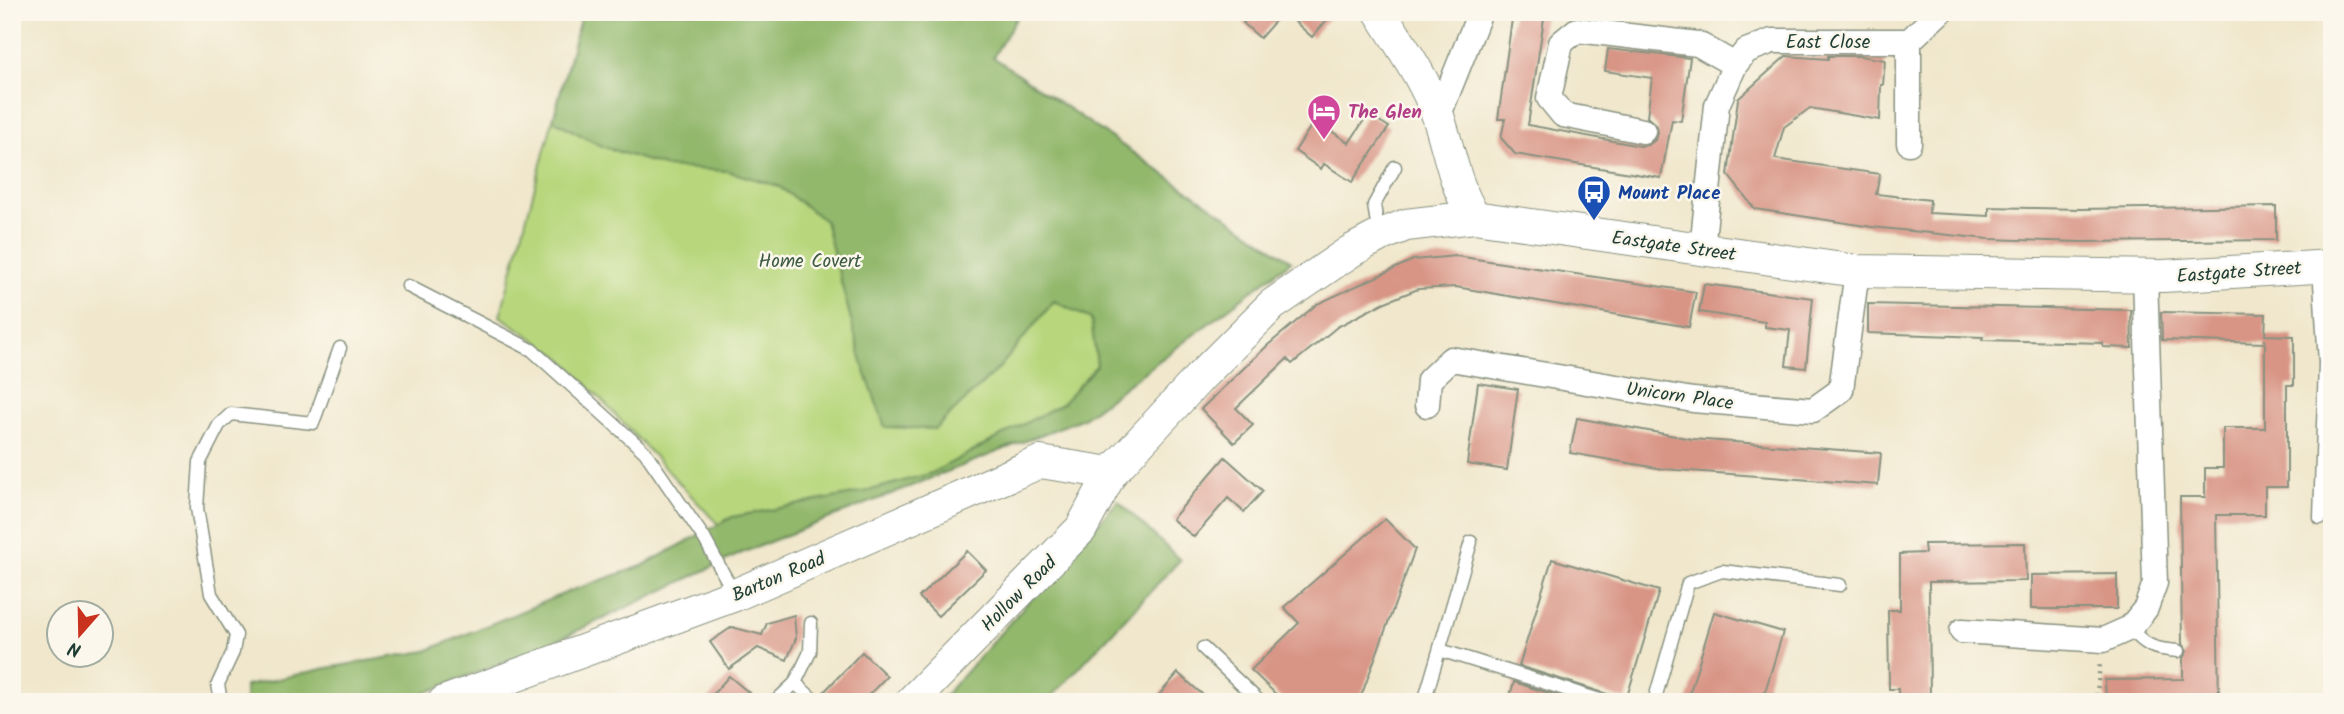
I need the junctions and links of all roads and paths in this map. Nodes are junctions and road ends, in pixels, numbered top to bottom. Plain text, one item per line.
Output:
1 (1380, 12) edge
2 (1480, 12) edge
3 (1940, 12) edge
4 (1909, 41) junction
5 (1735, 65) junction
6 (1438, 117) junction
7 (1643, 131) dead end
8 (1909, 143) dead end
9 (1395, 167) dead end
10 (1474, 217) junction
11 (1379, 236) junction
12 (1702, 250) junction
13 (2325, 266) edge
14 (1857, 271) junction
15 (2145, 276) junction
16 (408, 286) dead end
17 (340, 348) dead end
18 (1427, 405) dead end
19 (1111, 473) junction
20 (2320, 519) dead end
21 (1471, 542) dead end
22 (1840, 585) dead end
23 (736, 595) junction
24 (811, 623) dead end
25 (2130, 628) junction
26 (1962, 631) dead end
27 (2103, 640) junction
28 (1203, 648) dead end
29 (1440, 650) junction
30 (2178, 650) dead end
31 (795, 682) junction
32 (221, 702) edge
33 (444, 702) edge
34 (775, 702) edge
35 (816, 702) edge
36 (911, 702) edge
37 (1260, 702) edge
38 (1424, 702) edge
39 (1606, 702) edge
40 (1654, 702) edge
41 (2096, 702) edge

1 - 6 street
2 - 6 street
3 - 4 street
4 - 5 street, East Close
4 - 8 street
5 - 7 street
5 - 12 street, East Close
6 - 10 street
9 - 11 lane
10 - 11 street, Eastgate Street
10 - 12 street, Eastgate Street
11 - 19 street, Eastgate Street
12 - 14 street, Eastgate Street
13 - 15 street, Eastgate Street
13 - 20 lane
14 - 15 street, Eastgate Street
14 - 18 street, Unicorn Place
15 - 25 street
16 - 23 lane
17 - 32 lane
19 - 23 street, Barton Road
19 - 36 street, Hollow Road
21 - 29 lane
22 - 40 lane
23 - 33 street, Barton Road
24 - 31 lane
25 - 27 street
25 - 30 lane
26 - 27 street
27 - 41 path
28 - 37 lane
29 - 38 lane
29 - 39 lane
31 - 34 lane
31 - 35 lane

